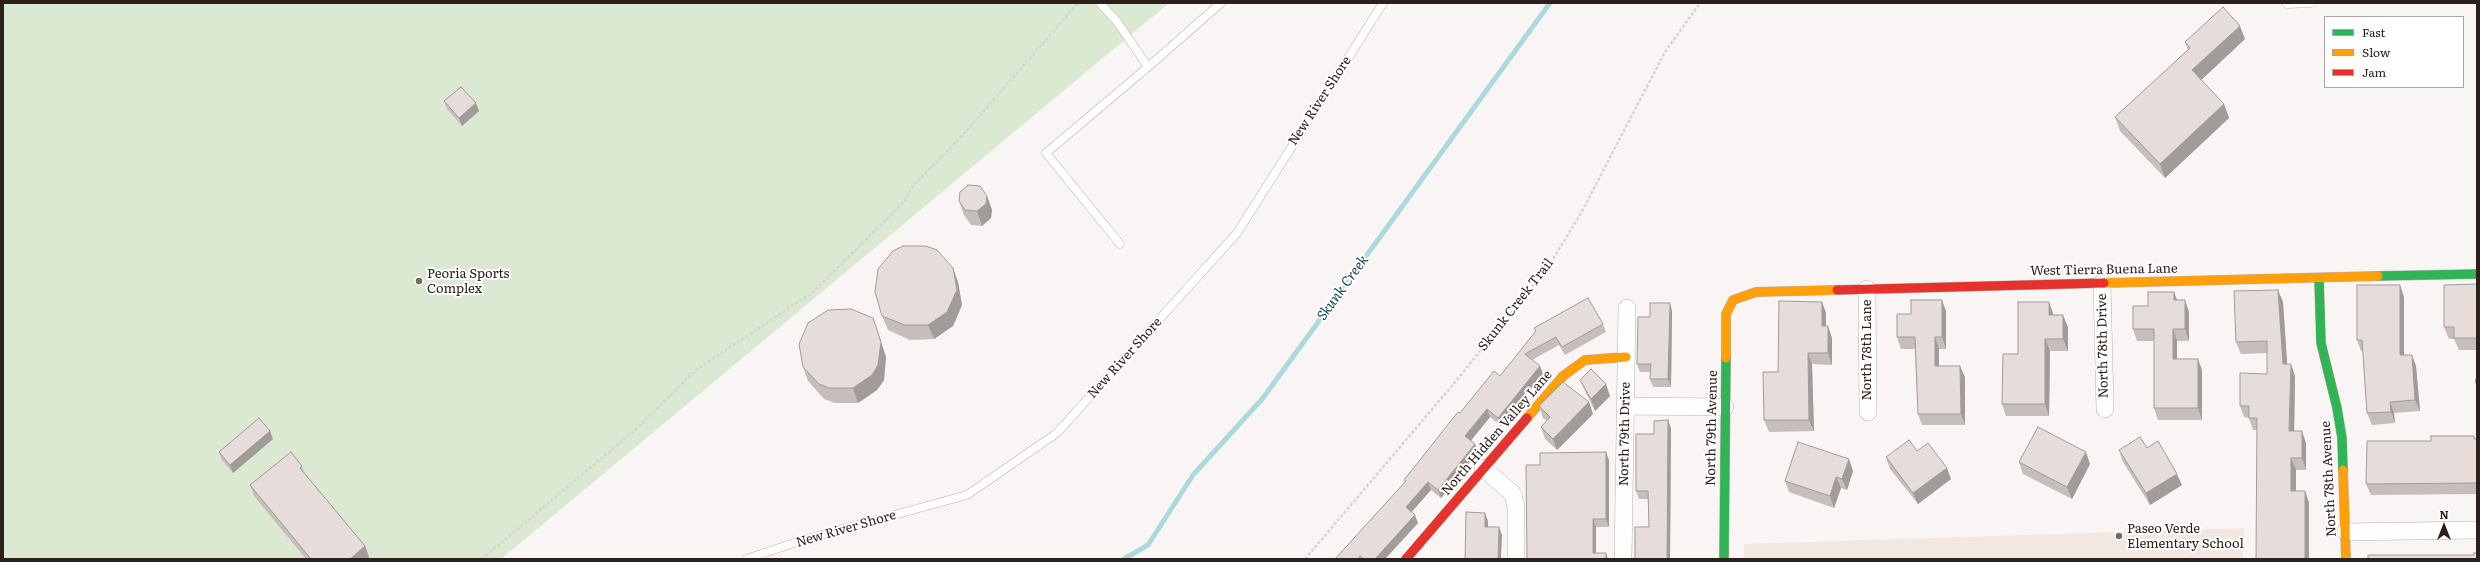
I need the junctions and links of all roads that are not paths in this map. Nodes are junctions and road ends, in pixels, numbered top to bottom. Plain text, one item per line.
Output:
1 (1100, 3) edge
2 (1221, 3) edge
3 (1383, 3) edge
4 (2311, 3) edge
5 (2287, 4) dead end
6 (1148, 66) junction
7 (1120, 244) dead end
8 (2477, 274) edge
9 (2319, 279) junction
10 (2102, 283) junction
11 (1867, 289) junction
12 (1733, 300) joint
13 (1627, 308) dead end
14 (1626, 357) junction
15 (1625, 406) junction
16 (1725, 407) junction
17 (2105, 409) dead end
18 (1868, 412) dead end
19 (1484, 468) junction
20 (2477, 530) edge
21 (2346, 532) junction
22 (746, 559) edge
23 (1406, 559) edge
24 (1516, 559) edge
25 (1623, 559) edge
26 (1724, 559) edge
27 (2346, 559) edge

1 - 6 lane
2 - 6 lane
3 - 22 lane, New River Shore
4 - 5 lane
6 - 7 lane
8 - 9 street, West Tierra Buena Lane
9 - 10 street, West Tierra Buena Lane
9 - 21 street, North 78th Avenue
10 - 11 street, West Tierra Buena Lane
10 - 17 street, North 78th Drive
11 - 12 street, West Tierra Buena Lane
11 - 18 street, North 78th Lane
12 - 16 street, North 79th Avenue
13 - 14 street, North 79th Drive
14 - 15 street, North 79th Drive
14 - 19 street, North Hidden Valley Lane
15 - 16 street
15 - 25 street, North 79th Drive
16 - 26 street, North 79th Avenue
19 - 23 street, North Hidden Valley Lane
19 - 24 street
20 - 21 street
21 - 27 street, North 78th Avenue

